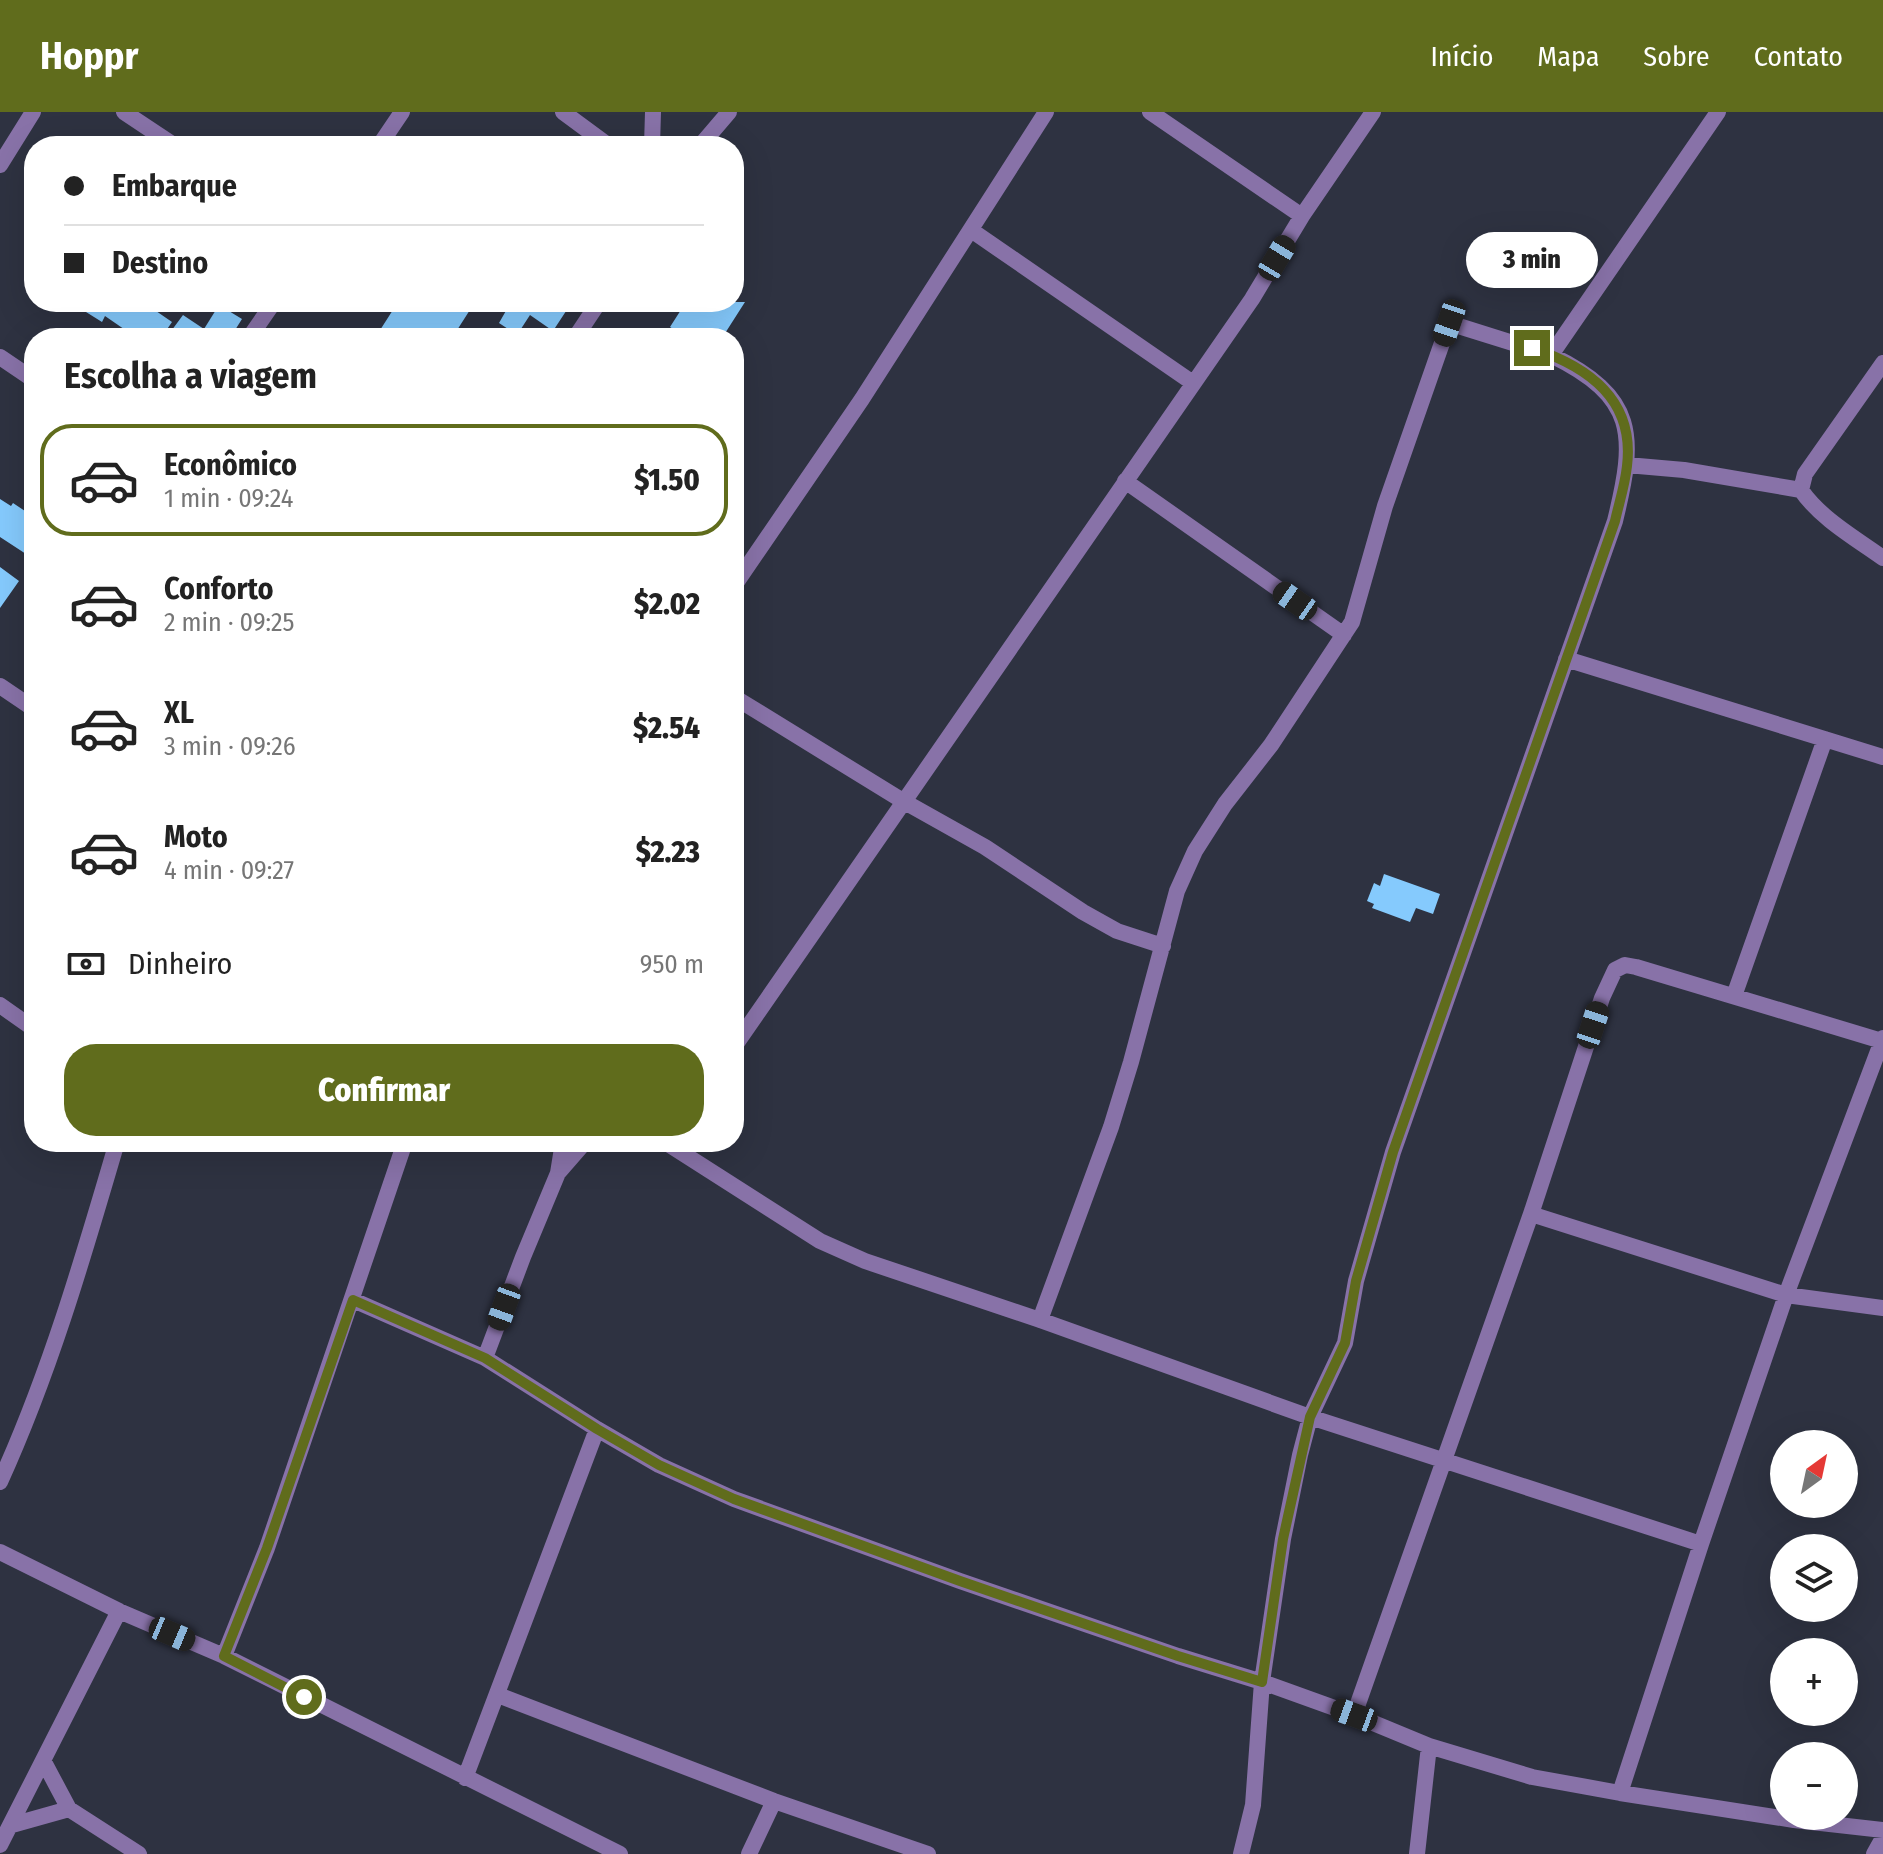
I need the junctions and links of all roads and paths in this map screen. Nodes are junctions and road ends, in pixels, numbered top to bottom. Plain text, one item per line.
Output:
1 (33, 112) edge
2 (124, 112) edge
3 (402, 112) edge
4 (563, 112) edge
5 (653, 112) edge
6 (729, 112) edge
7 (1046, 112) edge
8 (1150, 112) edge
9 (1373, 112) edge
10 (1718, 112) edge
11 (160, 136) edge
12 (386, 136) edge
13 (595, 136) edge
14 (652, 136) edge
15 (709, 136) edge
16 (0, 165) edge
17 (1302, 216) junction
18 (971, 230) junction
19 (1551, 355) junction
20 (0, 357) edge
21 (1883, 363) edge
22 (24, 373) edge
23 (1193, 383) junction
24 (1627, 465) junction
25 (1125, 481) junction
26 (1801, 490) junction
27 (1883, 558) edge
28 (744, 571) edge
29 (1344, 635) junction
30 (1566, 659) junction
31 (0, 686) edge
32 (24, 702) edge
33 (744, 703) edge
34 (1825, 739) junction
35 (1883, 757) edge
36 (903, 801) junction
37 (1163, 946) junction
38 (1734, 996) junction
39 (0, 1005) edge
40 (24, 1022) edge
41 (744, 1033) edge
42 (1882, 1040) edge
43 (114, 1152) edge
44 (402, 1152) edge
45 (561, 1152) edge
46 (576, 1152) edge
47 (682, 1152) edge
48 (558, 1173) junction
49 (1531, 1214) junction
50 (1786, 1295) junction
51 (353, 1300) junction
52 (1883, 1308) edge
53 (1040, 1320) junction
54 (485, 1358) junction
55 (1310, 1417) junction
56 (597, 1429) junction
57 (1445, 1462) junction
58 (0, 1482) edge
59 (1701, 1544) junction
60 (0, 1552) edge
61 (119, 1611) junction
62 (224, 1656) junction
63 (1262, 1682) junction
64 (498, 1695) junction
65 (1354, 1715) junction
66 (1429, 1746) junction
67 (44, 1762) junction
68 (465, 1778) junction
69 (1620, 1793) junction
70 (774, 1801) junction
71 (69, 1809) junction
72 (12, 1825) junction
73 (1883, 1830) edge
74 (1883, 1838) edge
75 (0, 1845) edge
76 (139, 1854) edge
77 (620, 1854) edge
78 (749, 1854) edge
79 (928, 1854) edge
80 (1241, 1854) edge
81 (1417, 1854) edge
82 (1874, 1854) edge

1 - 16 street
2 - 11 street
3 - 12 street
4 - 13 street
5 - 14 street
6 - 15 street
7 - 18 street
8 - 17 street
9 - 17 street
10 - 19 street
17 - 23 street
18 - 23 street
18 - 28 street
19 - 24 street
19 - 29 street
20 - 22 street
21 - 26 street
23 - 25 street
24 - 26 street
24 - 30 street
25 - 29 street
25 - 36 street
26 - 27 street
29 - 37 street
30 - 34 street
30 - 55 street
31 - 32 street
33 - 36 street
34 - 35 street
34 - 38 street
36 - 37 street
36 - 41 street
37 - 53 street
38 - 42 street
38 - 49 street
39 - 40 street
42 - 50 street
43 - 58 street
44 - 51 street
45 - 48 street
46 - 48 street
47 - 53 street
48 - 54 street
49 - 50 street
49 - 57 street
50 - 52 street
50 - 59 street
51 - 54 street
51 - 62 street
53 - 55 street
54 - 56 street
55 - 57 street
55 - 63 street
56 - 63 street
56 - 64 street
57 - 59 street
57 - 65 street
59 - 69 street
60 - 61 street
61 - 62 street
61 - 67 street
62 - 68 street
63 - 65 street
63 - 80 street
64 - 68 street
64 - 70 street
65 - 66 street
66 - 69 street
66 - 81 street
67 - 71 street
67 - 72 street
68 - 77 street
69 - 73 street
70 - 78 street
70 - 79 street
71 - 72 street
71 - 76 street
72 - 75 street
74 - 82 street

